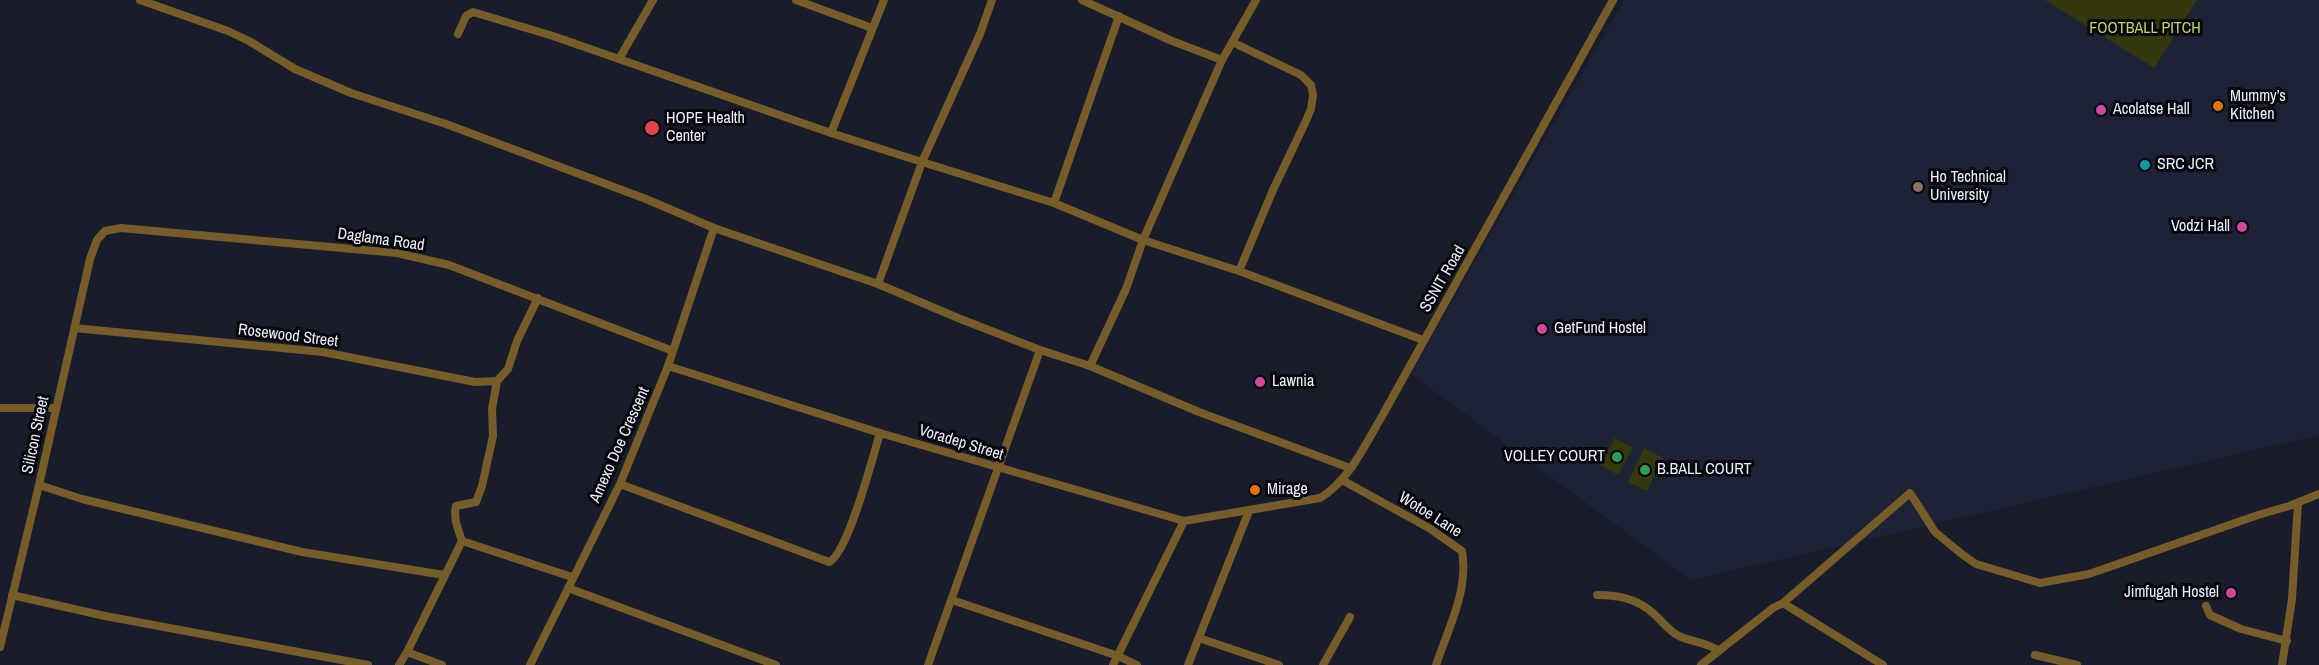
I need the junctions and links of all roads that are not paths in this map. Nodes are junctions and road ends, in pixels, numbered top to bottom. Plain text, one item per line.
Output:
1 (140, 0) edge
2 (653, 0) edge
3 (796, 0) edge
4 (884, 0) edge
5 (993, 0) edge
6 (1082, 0) edge
7 (1256, 0) edge
8 (1613, 0) edge
9 (1119, 16) junction
10 (872, 28) junction
11 (458, 34) dead end
12 (1232, 42) junction
13 (619, 59) junction
14 (1222, 60) junction
15 (831, 133) junction
16 (922, 162) junction
17 (1054, 203) junction
18 (714, 228) junction
19 (105, 231) joint
20 (1143, 240) junction
21 (1239, 271) junction
22 (879, 284) junction
23 (538, 298) junction
24 (74, 328) junction
25 (1423, 340) junction
26 (1040, 350) junction
27 (673, 351) junction
28 (669, 366) junction
29 (1090, 366) junction
30 (497, 381) junction
31 (0, 408) edge
32 (56, 408) junction
33 (880, 433) junction
34 (997, 468) junction
35 (1350, 468) junction
36 (1342, 480) junction
37 (620, 484) junction
38 (39, 485) junction
39 (2319, 494) edge
40 (2298, 503) junction
41 (1248, 511) junction
42 (1184, 521) junction
43 (462, 541) junction
44 (444, 574) junction
45 (572, 577) junction
46 (568, 588) junction
47 (12, 595) junction
48 (1597, 595) dead end
49 (952, 600) junction
50 (1783, 603) junction
51 (2206, 606) dead end
52 (1350, 617) dead end
53 (1200, 638) junction
54 (2287, 641) junction
55 (0, 647) edge
56 (1719, 651) junction
57 (407, 652) junction
58 (2035, 655) dead end
59 (1118, 656) junction
60 (764, 663) edge
61 (368, 665) edge
62 (399, 665) edge
63 (442, 665) edge
64 (530, 665) edge
65 (776, 665) edge
66 (928, 665) edge
67 (1113, 665) edge
68 (1137, 665) edge
69 (1188, 665) edge
70 (1279, 665) edge
71 (1323, 665) edge
72 (1436, 665) edge
73 (1701, 665) edge
74 (1883, 665) edge
75 (2077, 665) edge
76 (2282, 665) edge

1 - 18 street
2 - 13 street
3 - 10 street
4 - 10 street
5 - 16 street
6 - 9 street
7 - 12 street
8 - 25 street, SSNIT Road
9 - 14 street
9 - 17 street
10 - 15 street
11 - 13 street
12 - 14 street
12 - 21 street
13 - 15 street
14 - 20 street
15 - 16 street
16 - 17 street
16 - 22 street
17 - 20 street
18 - 22 street
18 - 27 street, Amexo Doe Crescent
19 - 23 street, Daglama Road
19 - 24 street, Silicon Street
20 - 21 street
20 - 29 street
21 - 25 street
22 - 26 street
23 - 27 street, Daglama Road
23 - 30 street
24 - 30 street, Rosewood Street
24 - 32 street, Silicon Street
25 - 35 street, SSNIT Road
26 - 29 street
26 - 34 street
27 - 28 street, Amexo Doe Crescent
28 - 33 street, Voradep Street
28 - 37 street, Amexo Doe Crescent
29 - 35 street
30 - 43 street
31 - 32 street
32 - 38 street, Silicon Street
33 - 34 street, Voradep Street
33 - 37 street
34 - 42 street, Voradep Street
34 - 49 street
35 - 36 street, SSNIT Road
36 - 41 street, SSNIT Road
36 - 72 street, Wotoe Lane
37 - 45 street, Amexo Doe Crescent
38 - 44 street
38 - 47 street, Silicon Street
39 - 40 street
40 - 50 street
40 - 54 street
41 - 42 street, Voradep Street
41 - 53 street
42 - 59 street
43 - 44 street
43 - 45 street
44 - 57 street
45 - 46 street, Amexo Doe Crescent
46 - 60 street
46 - 64 street, Amexo Doe Crescent
47 - 55 street, Silicon Street
47 - 61 street
48 - 56 street
49 - 59 street
49 - 66 street
50 - 56 street
50 - 74 street
51 - 54 street
52 - 71 street
53 - 69 street
53 - 70 street
54 - 76 street
56 - 73 street
57 - 62 street
57 - 63 street
58 - 75 street
59 - 67 street
59 - 68 street
60 - 65 street

